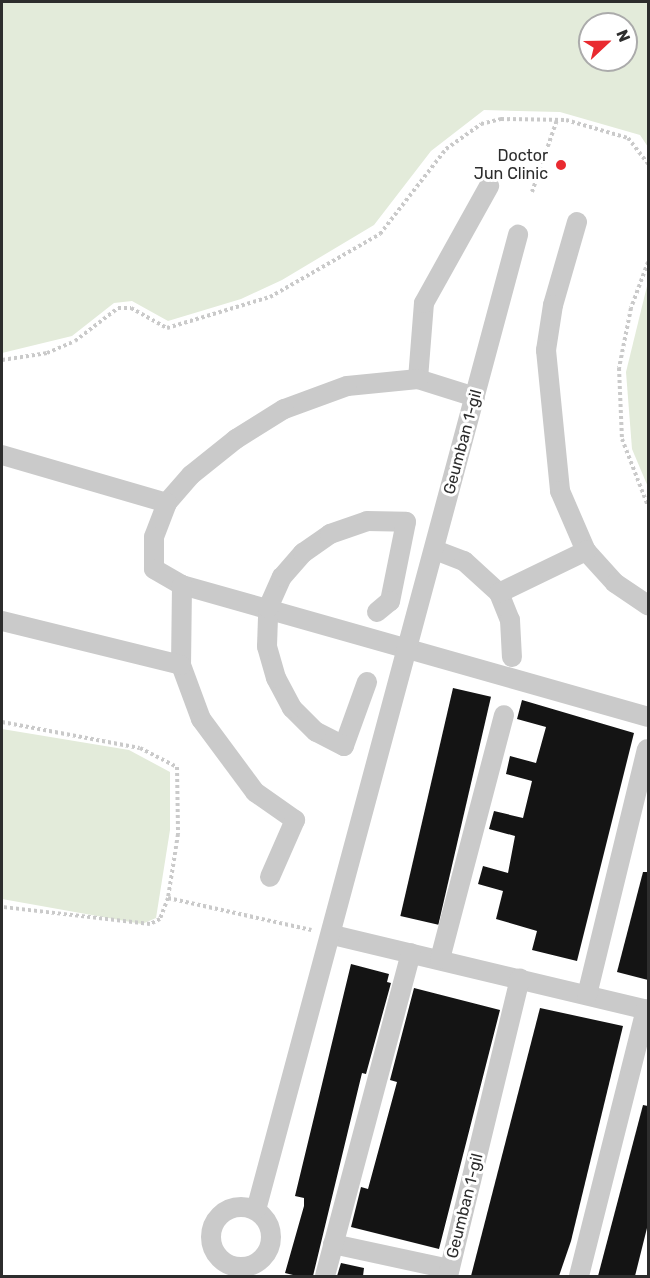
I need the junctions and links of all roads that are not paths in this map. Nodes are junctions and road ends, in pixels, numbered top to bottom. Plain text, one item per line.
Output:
1 (489, 186) dead end
2 (578, 222) dead end
3 (518, 235) dead end
4 (418, 378) junction
5 (475, 397) junction
6 (2, 455) edge
7 (167, 503) junction
8 (435, 550) junction
9 (586, 551) junction
10 (182, 585) junction
11 (499, 593) junction
12 (648, 604) edge
13 (268, 608) junction
14 (377, 612) dead end
15 (2, 621) edge
16 (408, 648) junction
17 (512, 657) dead end
18 (181, 665) junction
19 (367, 682) dead end
20 (504, 715) dead end
21 (648, 717) edge
22 (647, 749) dead end
23 (270, 877) dead end
24 (333, 935) junction
25 (411, 953) junction
26 (440, 959) junction
27 (520, 979) junction
28 (586, 995) junction
29 (647, 1010) edge
30 (256, 1210) junction
31 (333, 1244) junction
32 (231, 1271) edge
33 (449, 1273) edge
34 (325, 1276) edge
35 (579, 1276) edge

1 - 4 street
2 - 9 street
3 - 5 street, Geumban 1-gil
4 - 5 street
4 - 7 street
5 - 8 street, Geumban 1-gil
6 - 7 street
7 - 10 street
8 - 11 street
8 - 16 street, Geumban 1-gil
9 - 11 street
9 - 12 street
10 - 13 street
10 - 18 street
11 - 17 street
13 - 14 street
13 - 16 street
13 - 19 street
15 - 18 street
16 - 21 street
16 - 24 street, Geumban 1-gil
18 - 23 street
20 - 26 street
22 - 28 street
24 - 25 street
24 - 30 street, Geumban 1-gil
25 - 26 street
25 - 31 street
26 - 27 street
27 - 28 street
27 - 33 street, Geumban 1-gil
28 - 29 street
29 - 35 street
30 - 32 street
30 - 32 street
31 - 33 street, Geumban 1-gil
31 - 34 street

